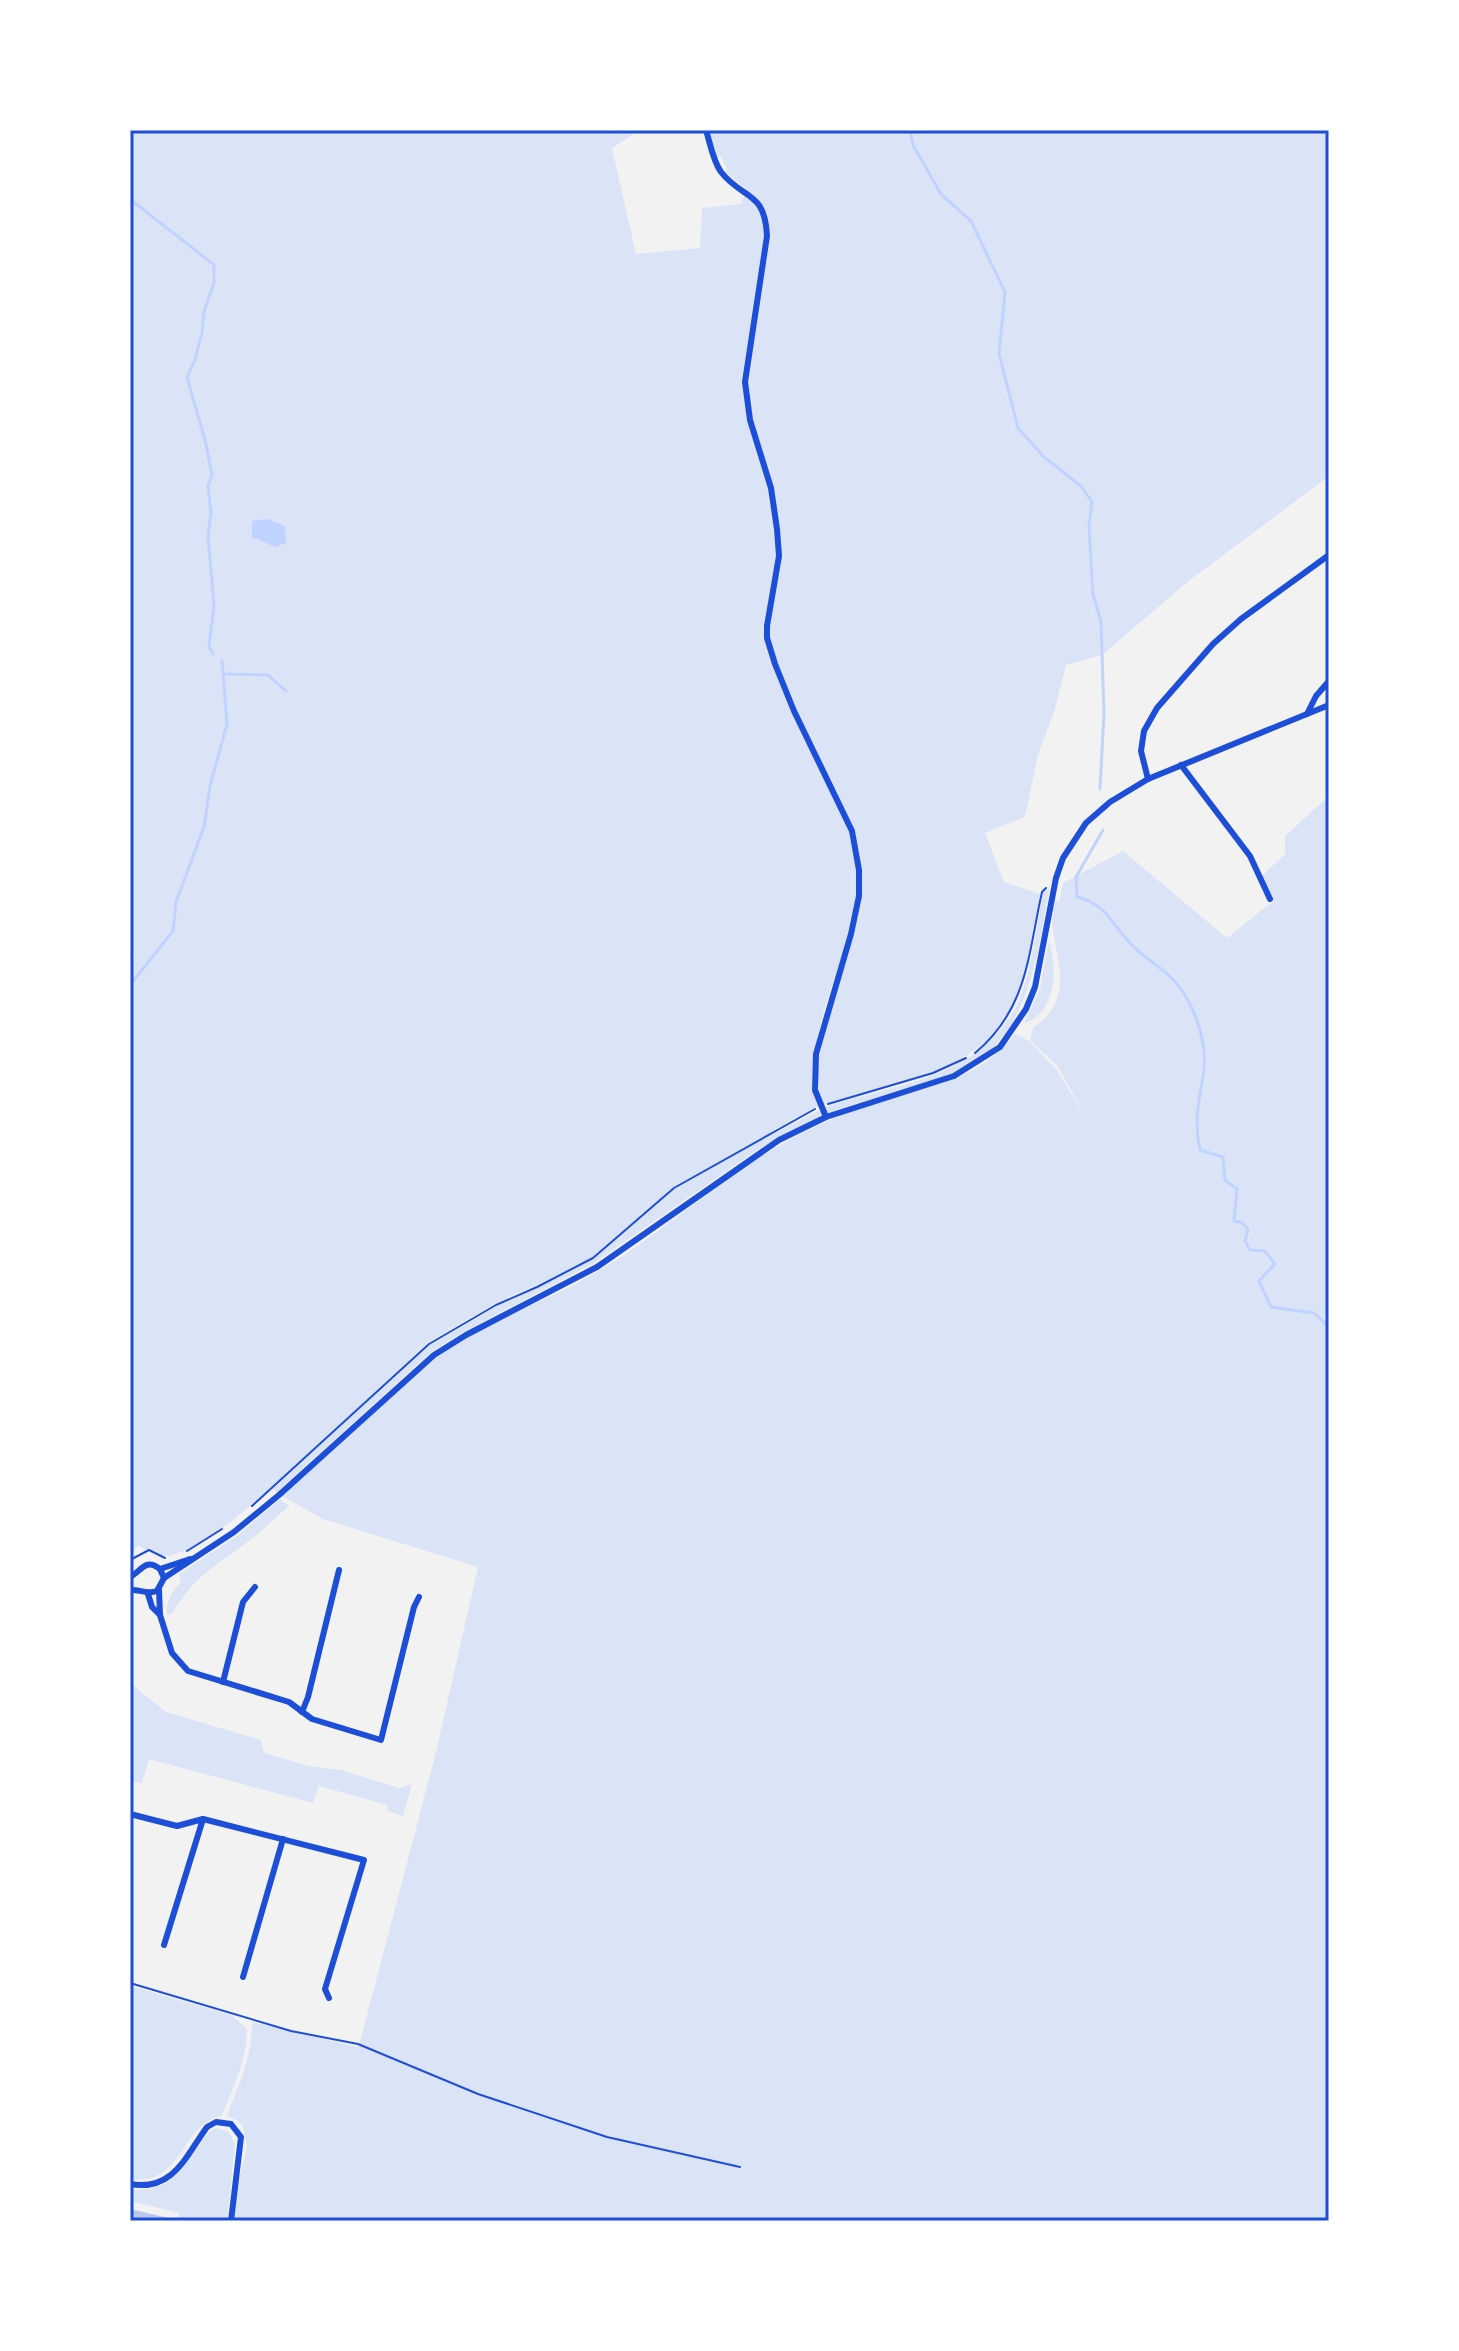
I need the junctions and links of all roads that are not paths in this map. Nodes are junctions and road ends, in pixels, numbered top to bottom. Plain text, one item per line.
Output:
1 (706, 130) edge
2 (1329, 555) edge
3 (1329, 681) edge
4 (1329, 705) edge
5 (1307, 714) junction
6 (1181, 765) junction
7 (1148, 779) junction
8 (1270, 899) dead end
9 (826, 1117) junction
10 (194, 1558) junction
11 (160, 1569) junction
12 (339, 1570) dead end
13 (132, 1576) edge
14 (164, 1578) junction
15 (255, 1587) dead end
16 (139, 1589) junction
17 (130, 1590) edge
18 (159, 1590) junction
19 (148, 1594) junction
20 (419, 1597) dead end
21 (160, 1615) junction
22 (223, 1682) junction
23 (302, 1712) junction
24 (130, 1814) edge
25 (203, 1819) junction
26 (283, 1839) junction
27 (164, 1945) dead end
28 (243, 1977) dead end
29 (329, 1998) dead end
30 (130, 2184) edge
31 (231, 2221) edge

1 - 9 street
2 - 7 street
3 - 5 street
4 - 5 street
5 - 6 street
6 - 7 street
6 - 8 street
7 - 9 street
9 - 10 street
10 - 11 street
10 - 14 street
11 - 13 street
11 - 14 street
12 - 23 street
13 - 16 street
14 - 18 street
15 - 22 street
16 - 17 street
16 - 19 street
18 - 19 street
18 - 21 street
19 - 21 street
20 - 23 street
21 - 22 street
22 - 23 street
24 - 25 street
25 - 26 street
25 - 27 street
26 - 28 street
26 - 29 street
30 - 31 street

